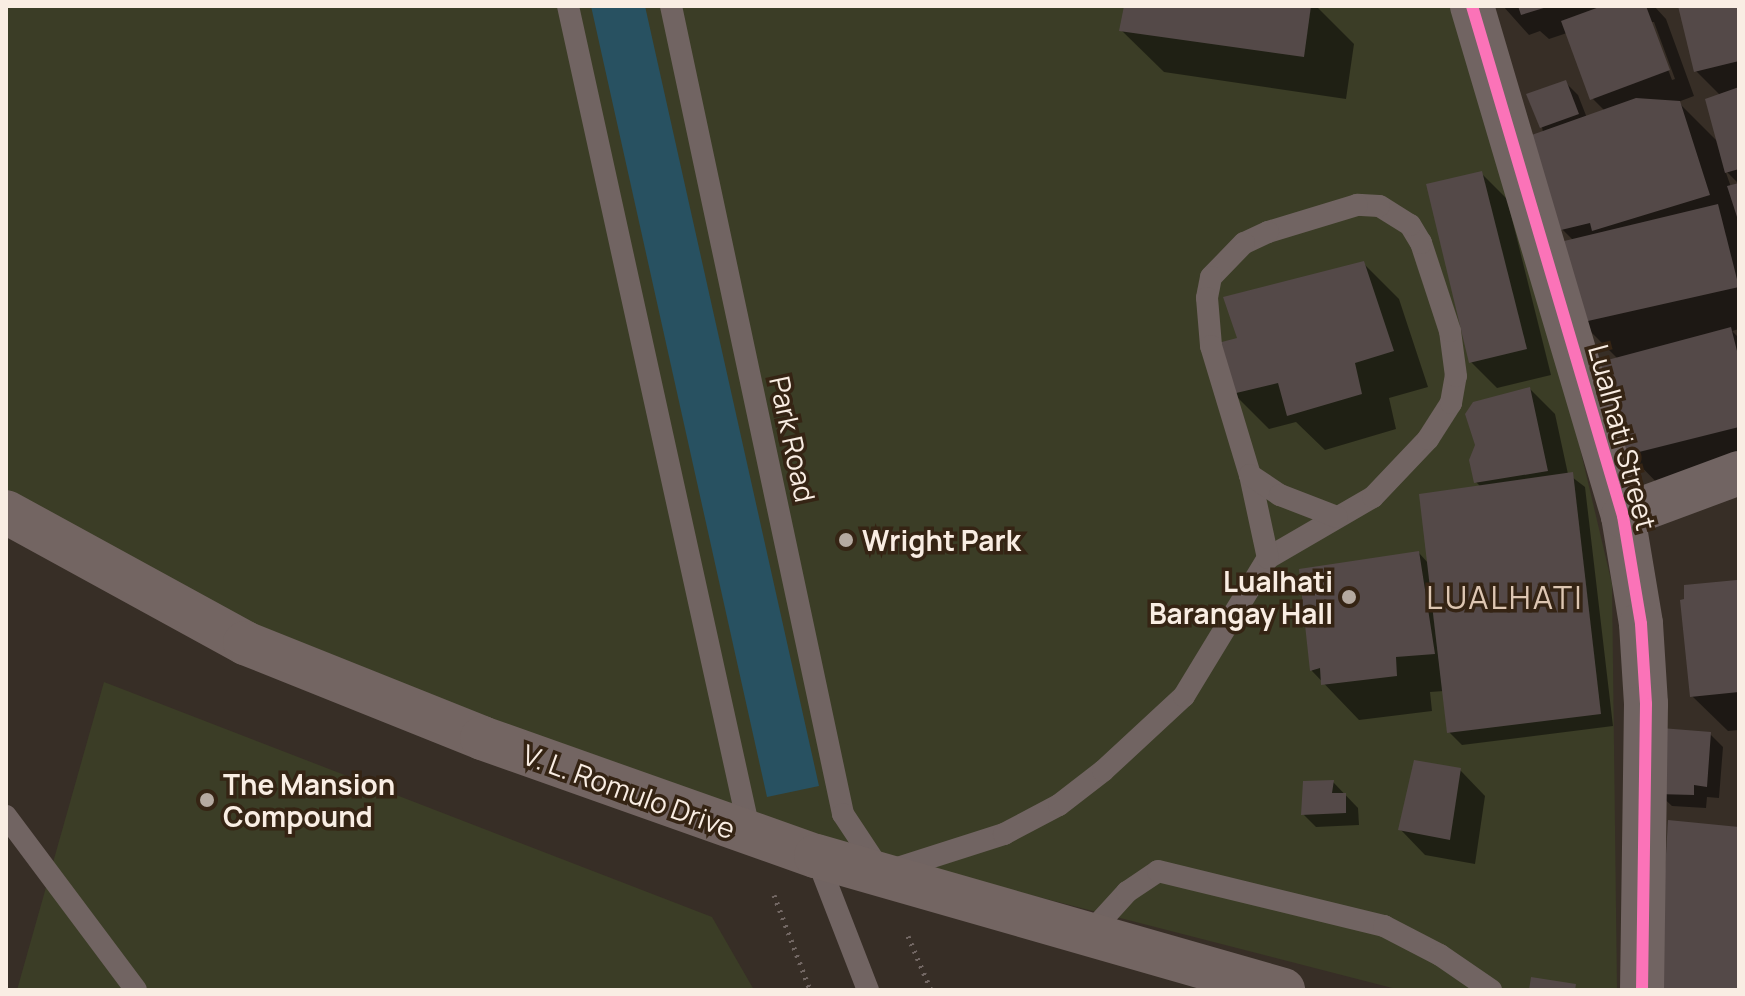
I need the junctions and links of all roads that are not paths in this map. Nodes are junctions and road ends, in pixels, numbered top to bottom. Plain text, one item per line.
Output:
1 (568, 6) edge
2 (671, 6) edge
3 (1472, 6) edge
4 (1739, 473) edge
5 (1250, 475) junction
6 (6, 512) edge
7 (1623, 516) junction
8 (1337, 517) junction
9 (1268, 558) junction
10 (6, 816) edge
11 (750, 834) junction
12 (816, 856) junction
13 (882, 873) junction
14 (1088, 935) junction
15 (136, 990) edge
16 (868, 990) edge
17 (1283, 990) edge
18 (1491, 990) edge
19 (1642, 990) edge

1 - 11 lane
2 - 13 lane, Park Road
3 - 7 street, Lualhati Street
4 - 7 street, Lualhati Street
5 - 8 lane
5 - 8 lane
5 - 9 lane
6 - 11 main road, V. L. Romulo Drive
7 - 19 street, Lualhati Street
8 - 9 lane
9 - 13 lane
10 - 15 lane
11 - 12 main road, V. L. Romulo Drive
12 - 13 main road, V. L. Romulo Drive
12 - 16 lane
13 - 14 main road, V. L. Romulo Drive
14 - 17 main road, V. L. Romulo Drive
14 - 18 lane

